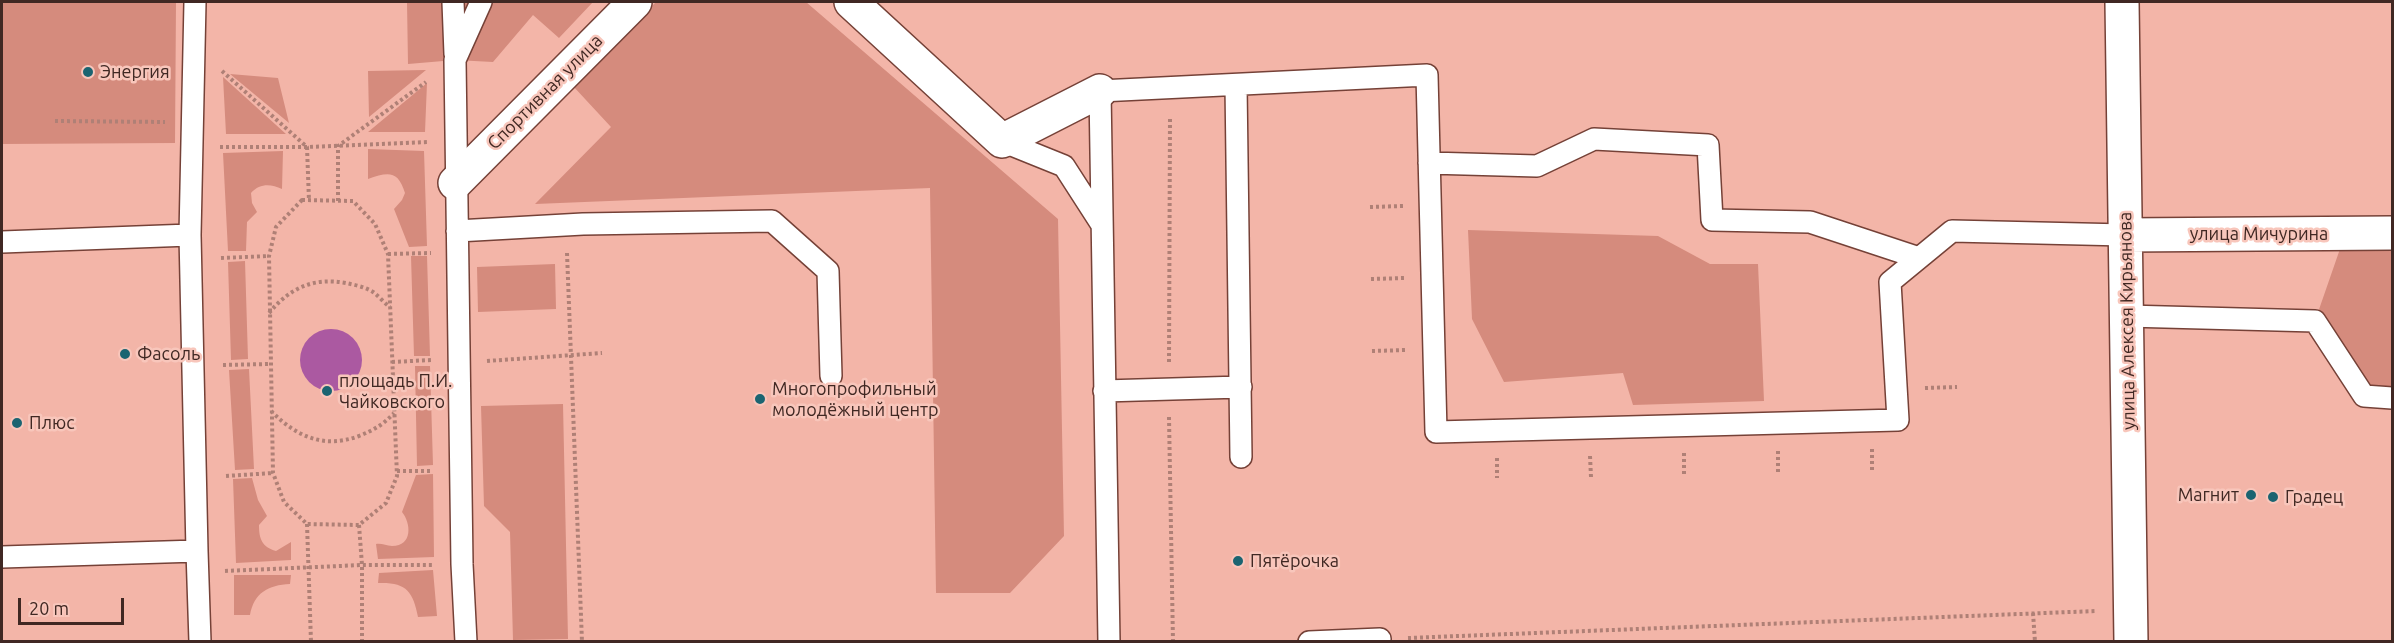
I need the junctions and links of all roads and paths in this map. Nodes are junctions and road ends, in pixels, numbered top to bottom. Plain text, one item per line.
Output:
1 (195, 2) edge
2 (453, 2) edge
3 (481, 2) edge
4 (635, 2) edge
5 (851, 2) edge
6 (2122, 2) edge
7 (194, 47) junction
8 (455, 60) junction
9 (1236, 84) junction
10 (1100, 91) junction
11 (55, 121) dead end
12 (193, 122) junction
13 (1002, 141) junction
14 (430, 142) dead end
15 (338, 146) junction
16 (307, 147) junction
17 (219, 158) dead end
18 (1429, 163) junction
19 (455, 183) junction
20 (309, 201) junction
21 (338, 201) junction
22 (1102, 226) junction
23 (457, 231) junction
24 (2392, 233) edge
25 (190, 235) junction
26 (2125, 235) junction
27 (2, 242) edge
28 (221, 247) dead end
29 (567, 251) dead end
30 (434, 253) dead end
31 (388, 254) junction
32 (268, 256) junction
33 (221, 258) junction
34 (1919, 258) junction
35 (222, 270) dead end
36 (390, 308) junction
37 (268, 314) junction
38 (2127, 316) junction
39 (223, 353) dead end
40 (602, 353) dead end
41 (572, 356) junction
42 (438, 360) dead end
43 (392, 362) junction
44 (460, 362) junction
45 (269, 364) junction
46 (223, 365) junction
47 (224, 376) dead end
48 (831, 376) dead end
49 (1240, 387) junction
50 (1104, 391) junction
51 (2392, 398) edge
52 (270, 411) junction
53 (394, 413) junction
54 (1241, 457) dead end
55 (225, 464) dead end
56 (397, 471) junction
57 (441, 471) dead end
58 (273, 473) junction
59 (226, 476) junction
60 (226, 488) dead end
61 (308, 524) junction
62 (359, 525) junction
63 (2, 557) edge
64 (227, 559) dead end
65 (197, 561) junction
66 (462, 564) junction
67 (362, 565) junction
68 (309, 567) junction
69 (228, 571) junction
70 (2130, 609) junction
71 (2033, 613) junction
72 (1380, 639) joint
73 (200, 642) edge
74 (311, 642) edge
75 (362, 642) edge
76 (466, 642) edge
77 (582, 642) edge
78 (1109, 642) edge
79 (1309, 642) edge
80 (2035, 642) edge
81 (2131, 642) edge

1 - 7 lane
2 - 8 lane
3 - 8 lane
4 - 19 street, Спортивная улица
5 - 13 street
6 - 26 street, улица Алексея Кирьянова
7 - 12 lane
7 - 16 path
8 - 15 path
8 - 19 lane
9 - 10 lane
9 - 18 lane
9 - 49 lane
10 - 13 street
10 - 22 lane
11 - 12 path
12 - 25 lane
13 - 22 lane
14 - 15 path
15 - 16 path
15 - 21 path
16 - 17 path
16 - 20 path
18 - 34 lane
18 - 34 lane
19 - 23 lane
20 - 21 path
20 - 32 path
21 - 31 path
22 - 50 lane
23 - 44 lane
23 - 48 lane
24 - 26 street, улица Мичурина
25 - 27 lane
25 - 65 lane
26 - 34 lane
26 - 38 street, улица Алексея Кирьянова
28 - 33 path
29 - 41 path
30 - 31 path
31 - 36 path
32 - 33 path
32 - 37 path
33 - 35 path
36 - 37 path
36 - 43 path
37 - 45 path
38 - 51 lane
38 - 70 street, улица Алексея Кирьянова
39 - 46 path
40 - 41 path
41 - 44 path
41 - 77 path
42 - 43 path
43 - 53 path
44 - 66 lane
45 - 46 path
45 - 52 path
46 - 47 path
49 - 50 lane
49 - 54 lane
50 - 78 lane
52 - 53 path
52 - 58 path
53 - 56 path
55 - 59 path
56 - 57 path
56 - 62 path
58 - 59 path
58 - 61 path
59 - 60 path
61 - 62 path
61 - 68 path
62 - 67 path
63 - 65 lane
64 - 69 path
65 - 69 path
65 - 73 lane
66 - 67 path
66 - 76 lane
67 - 68 path
67 - 75 path
68 - 69 path
68 - 74 path
70 - 71 path
70 - 81 street, улица Алексея Кирьянова
71 - 72 path
71 - 80 path
72 - 79 lane

